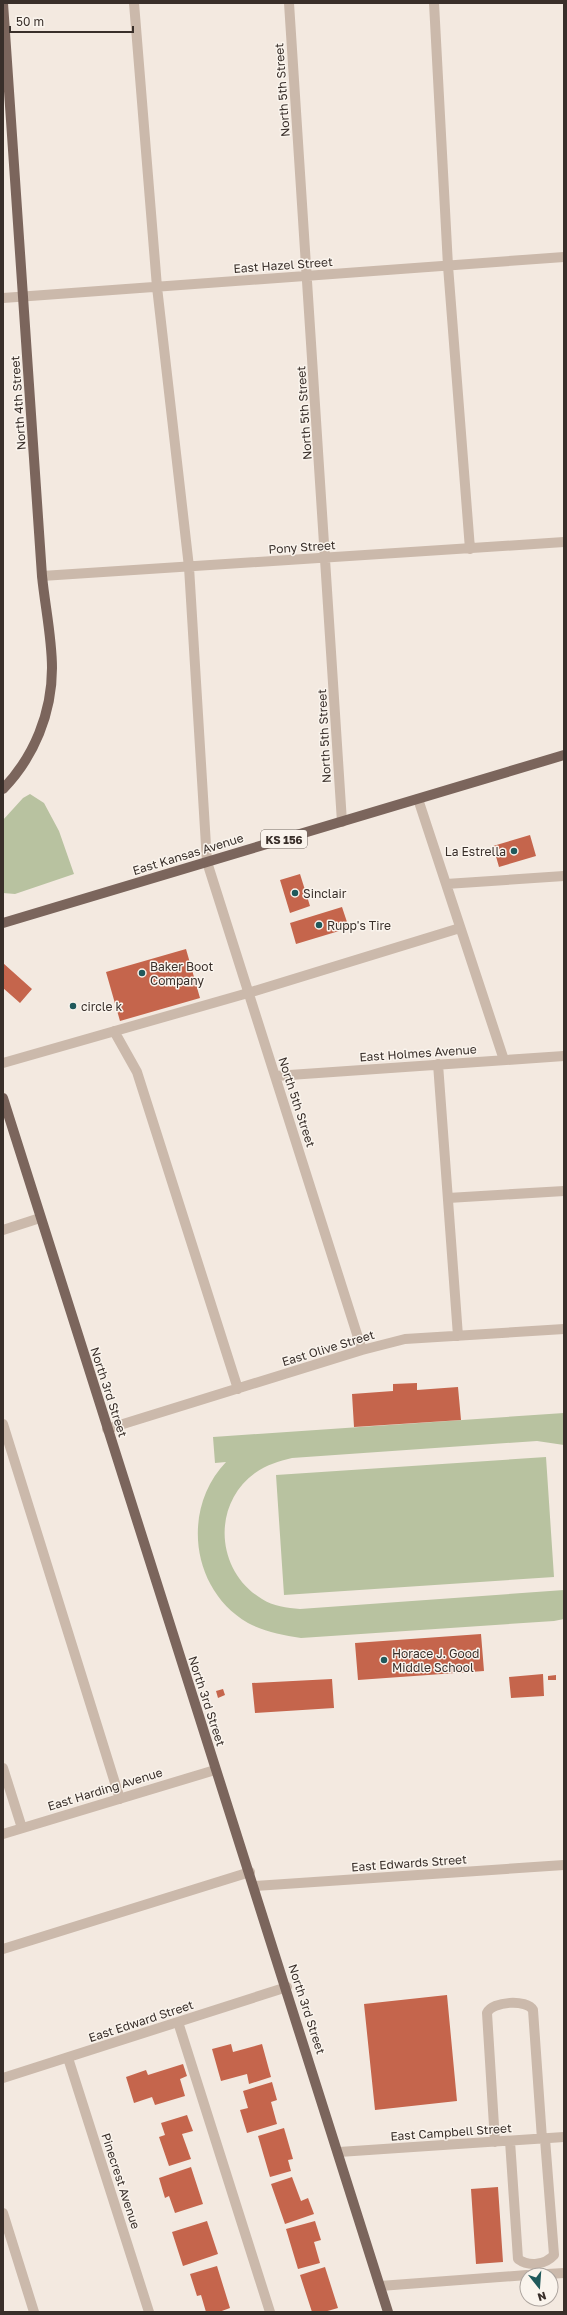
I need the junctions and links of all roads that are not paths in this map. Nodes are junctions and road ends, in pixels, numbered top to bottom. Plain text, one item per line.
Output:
1 (4, 3) edge
2 (134, 3) edge
3 (289, 3) edge
4 (434, 3) edge
5 (564, 257) edge
6 (448, 266) junction
7 (308, 276) junction
8 (157, 287) junction
9 (24, 297) junction
10 (3, 298) edge
11 (564, 542) edge
12 (470, 549) junction
13 (326, 558) junction
14 (189, 567) junction
15 (42, 576) junction
16 (564, 755) edge
17 (3, 789) edge
18 (418, 799) junction
19 (342, 822) junction
20 (207, 862) junction
21 (564, 876) edge
22 (446, 884) junction
23 (3, 923) edge
24 (460, 928) junction
25 (248, 993) junction
26 (114, 1031) junction
27 (564, 1056) edge
28 (504, 1060) junction
29 (3, 1063) edge
30 (438, 1064) junction
31 (275, 1076) junction
32 (3, 1098) edge
33 (564, 1191) edge
34 (448, 1198) junction
35 (40, 1218) junction
36 (3, 1230) edge
37 (564, 1329) edge
38 (458, 1336) junction
39 (362, 1350) junction
40 (238, 1389) junction
41 (3, 1424) edge
42 (107, 1430) junction
43 (3, 1768) edge
44 (215, 1770) junction
45 (120, 1799) junction
46 (22, 1828) junction
47 (3, 1834) edge
48 (564, 1865) edge
49 (250, 1872) junction
50 (255, 1886) junction
51 (3, 1949) edge
52 (287, 1987) junction
53 (178, 2022) junction
54 (68, 2058) junction
55 (3, 2078) edge
56 (564, 2137) edge
57 (543, 2139) junction
58 (510, 2141) junction
59 (495, 2142) junction
60 (339, 2152) junction
61 (3, 2213) edge
62 (519, 2276) edge
63 (380, 2286) junction
64 (34, 2312) edge
65 (148, 2312) edge
66 (270, 2312) edge
67 (388, 2312) edge

1 - 9 main road, North 4th Street
2 - 8 street, North 5th Street
3 - 7 street, North 5th Street
4 - 6 street
5 - 6 street, East Hazel Street
6 - 7 street, East Hazel Street
6 - 12 street
7 - 8 street, East Hazel Street
7 - 13 street, North 5th Street
8 - 9 street, East Hazel Street
8 - 14 street, North 5th Street
9 - 10 street, East Hazel Street
9 - 15 main road, North 4th Street
11 - 12 street, Pony Street
12 - 13 street, Pony Street
13 - 14 street, Pony Street
13 - 19 street, North 5th Street
14 - 15 street, Pony Street
14 - 20 street, North 5th Street
15 - 17 main road, North 4th Street
16 - 18 main road, East Kansas Avenue / KS 156
18 - 19 main road, East Kansas Avenue / KS 156
18 - 22 street
19 - 20 main road, East Kansas Avenue / KS 156
20 - 23 main road, East Kansas Avenue / KS 156
20 - 25 street, North 5th Street
21 - 22 street
22 - 24 street
24 - 25 street
24 - 28 street
25 - 26 street
25 - 31 street, North 5th Street
26 - 29 street
26 - 40 street
27 - 28 street, East Holmes Avenue
28 - 30 street, East Holmes Avenue
30 - 31 street, East Holmes Avenue
30 - 34 street
31 - 39 street, North 5th Street
32 - 35 main road, North 3rd Street
33 - 34 street
34 - 38 street
35 - 36 street
35 - 42 main road, North 3rd Street
37 - 38 street, East Olive Street
38 - 39 street, East Olive Street
39 - 40 street, East Olive Street
40 - 42 street, East Olive Street
41 - 45 street
42 - 44 main road, North 3rd Street
43 - 46 street
44 - 45 street, East Harding Avenue
44 - 49 main road, North 3rd Street
45 - 46 street, East Harding Avenue
46 - 47 street, East Harding Avenue
48 - 50 street, East Edwards Street
49 - 50 main road, North 3rd Street
49 - 51 street
50 - 52 main road, North 3rd Street
52 - 53 street, East Edward Street
52 - 60 main road, North 3rd Street
53 - 54 street, East Edward Street
53 - 66 street
54 - 55 street, East Edward Street
54 - 65 street, Pinecrest Avenue
56 - 57 street, East Campbell Street
57 - 58 street, East Campbell Street
57 - 58 street
57 - 59 street
58 - 59 street, East Campbell Street
59 - 60 street, East Campbell Street
60 - 63 main road, North 3rd Street
61 - 64 street
62 - 63 street
63 - 67 main road, North 3rd Street

